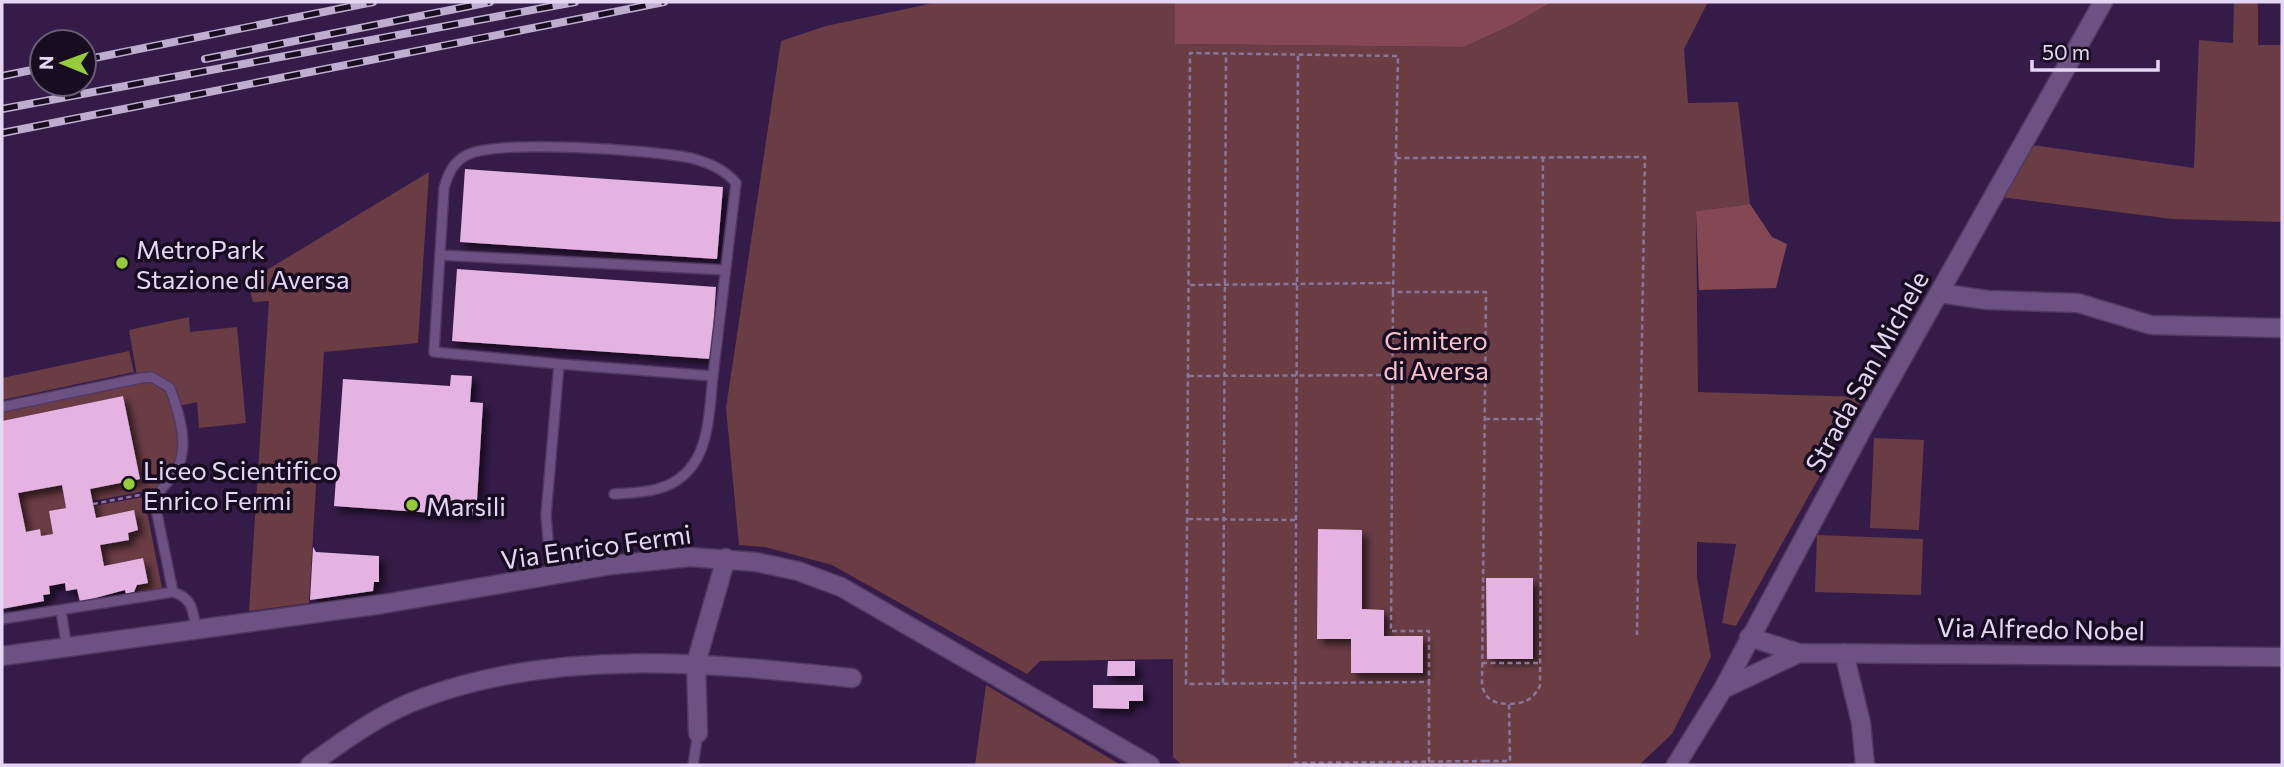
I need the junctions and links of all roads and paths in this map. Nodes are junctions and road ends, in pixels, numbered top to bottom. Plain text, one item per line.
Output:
1 (2103, 2) edge
2 (1226, 54) junction
3 (1298, 55) junction
4 (1543, 157) junction
5 (1396, 158) junction
6 (440, 255) junction
7 (725, 270) junction
8 (1393, 283) junction
9 (1297, 284) junction
10 (1190, 285) junction
11 (1225, 285) junction
12 (1393, 292) junction
13 (1939, 293) junction
14 (2282, 328) edge
15 (559, 364) junction
16 (1392, 375) junction
17 (713, 376) junction
18 (1189, 376) junction
19 (1224, 376) junction
20 (1297, 376) junction
21 (2, 407) edge
22 (1485, 419) junction
23 (1542, 419) junction
24 (614, 494) dead end
25 (156, 498) junction
26 (93, 503) dead end
27 (1188, 519) junction
28 (1223, 519) junction
29 (1296, 520) junction
30 (726, 558) junction
31 (551, 576) junction
32 (173, 592) junction
33 (61, 611) junction
34 (2, 619) edge
35 (197, 631) junction
36 (1637, 635) dead end
37 (1749, 637) junction
38 (67, 648) junction
39 (1799, 653) junction
40 (1844, 653) junction
41 (2, 656) edge
42 (2282, 657) edge
43 (696, 663) junction
44 (1482, 663) junction
45 (1541, 663) junction
46 (852, 678) dead end
47 (1429, 681) junction
48 (1295, 682) junction
49 (1223, 683) junction
50 (1723, 689) junction
51 (1509, 704) junction
52 (698, 733) joint
53 (1429, 762) junction
54 (1484, 763) edge
55 (310, 765) edge
56 (693, 765) edge
57 (1150, 765) edge
58 (1675, 765) edge
59 (1865, 765) edge

1 - 13 street, Strada San Michele
2 - 3 path
2 - 10 path
2 - 11 path
3 - 5 path
3 - 9 path
4 - 5 path
4 - 23 path
4 - 36 path
5 - 8 path
6 - 7 lane
6 - 7 lane
6 - 15 lane
7 - 17 lane
8 - 9 path
8 - 12 path
9 - 11 path
9 - 20 path
10 - 11 path
10 - 18 path
11 - 19 path
12 - 16 path
12 - 22 path
13 - 14 street
13 - 37 street, Strada San Michele
15 - 17 lane
15 - 31 lane
16 - 20 path
16 - 47 path
17 - 24 lane
18 - 19 path
18 - 27 path
19 - 20 path
19 - 28 path
20 - 29 path
21 - 25 lane
22 - 23 path
22 - 44 path
23 - 45 path
25 - 26 path
25 - 32 lane
27 - 28 path
27 - 49 path
28 - 29 path
28 - 49 path
29 - 48 path
30 - 31 street, Via Enrico Fermi
30 - 43 street
30 - 57 street, Via Enrico Fermi
31 - 35 street, Via Enrico Fermi
32 - 33 lane
32 - 35 lane
33 - 34 lane
33 - 38 lane
35 - 38 street, Via Enrico Fermi
37 - 39 street, Via Alfredo Nobel
37 - 50 street, Strada San Michele
38 - 41 street, Via Enrico Fermi
39 - 40 street, Via Alfredo Nobel
39 - 50 street, Via Alfredo Nobel
40 - 42 street, Via Alfredo Nobel
40 - 59 street
43 - 46 street
43 - 52 street
43 - 55 street
44 - 45 path
44 - 51 path
45 - 51 path
47 - 48 path
47 - 53 path
48 - 49 path
48 - 53 path
50 - 58 street, Strada San Michele
51 - 54 path
52 - 56 lane
53 - 54 path

